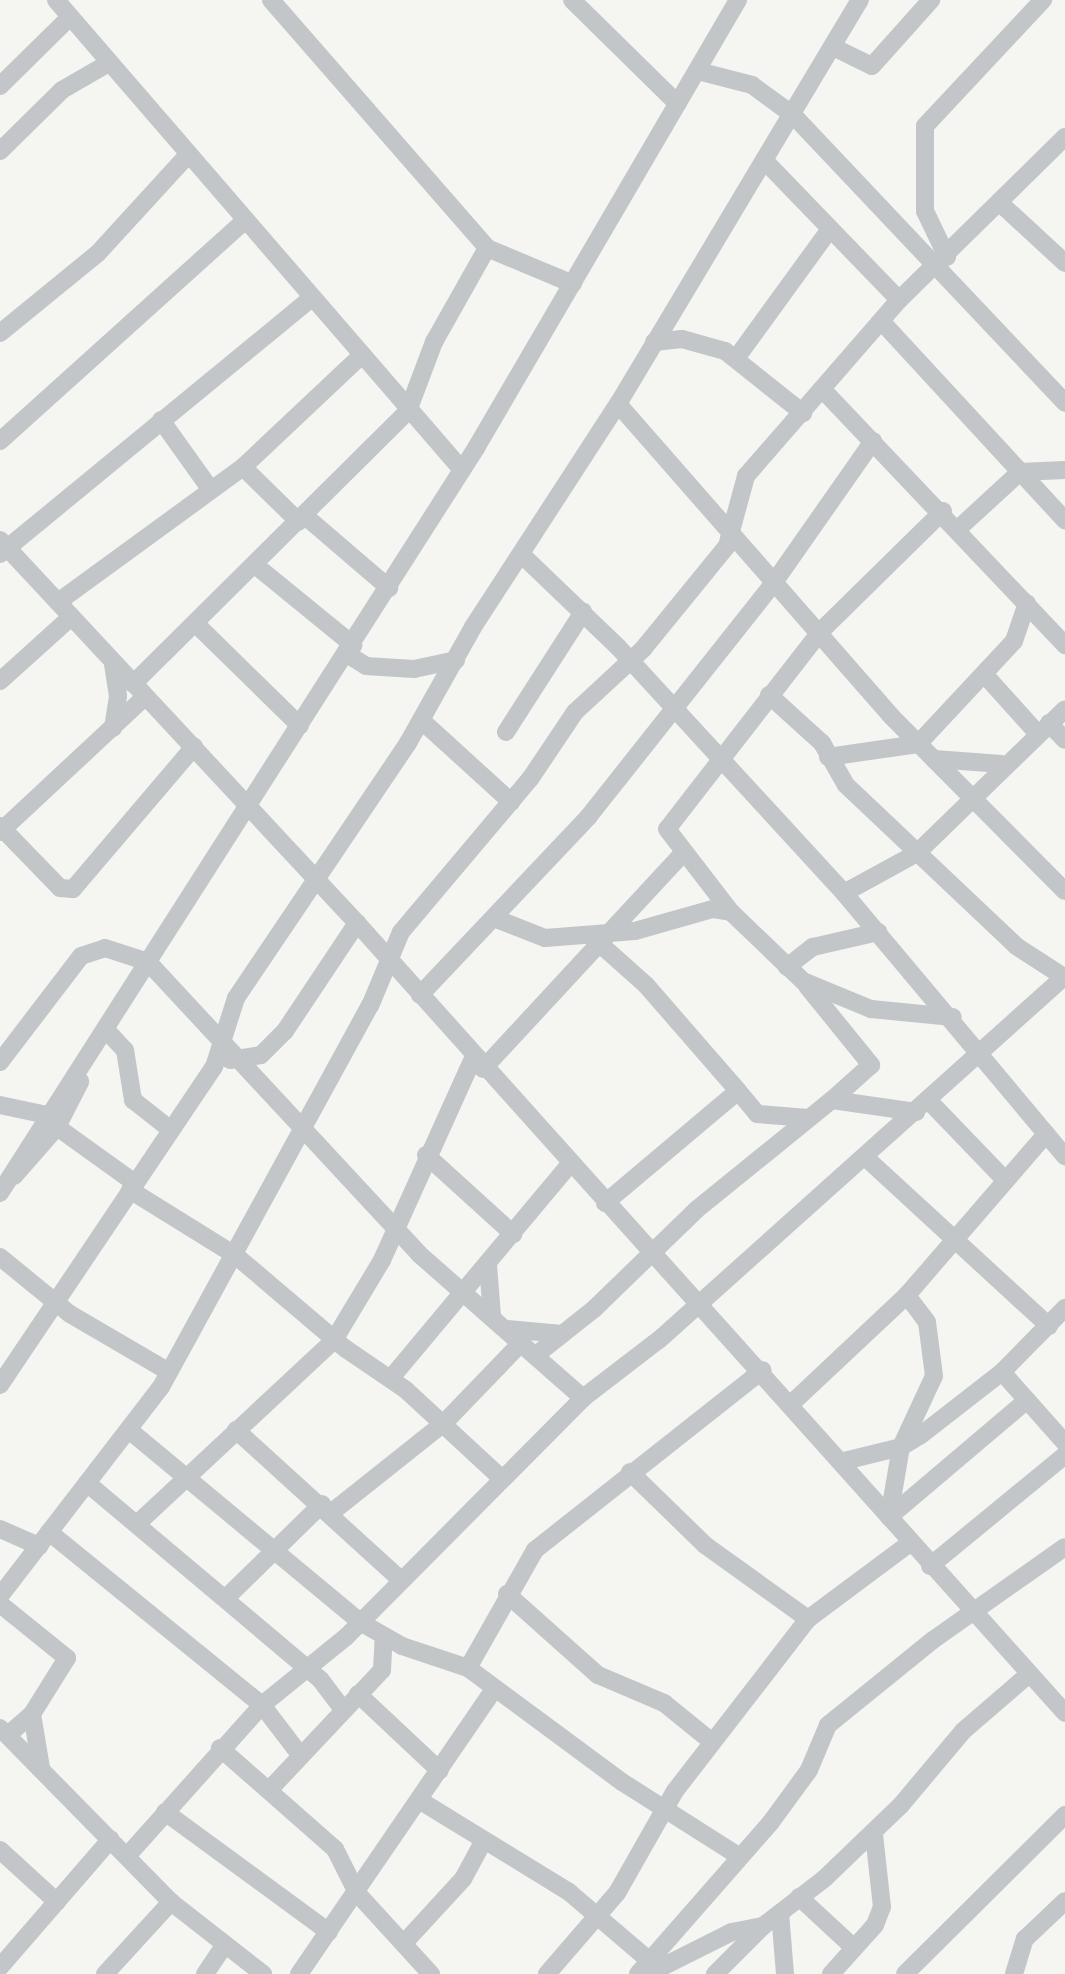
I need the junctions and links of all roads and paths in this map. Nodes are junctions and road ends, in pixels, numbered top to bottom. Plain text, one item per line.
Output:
1 (57, 0) edge
2 (572, 0) edge
3 (738, 0) edge
4 (860, 0) edge
5 (931, 0) edge
6 (1043, 0) edge
7 (277, 3) edge
8 (69, 18) junction
9 (833, 47) junction
10 (107, 64) junction
11 (698, 71) junction
12 (0, 86) edge
13 (678, 104) junction
14 (793, 115) junction
15 (23, 124) junction
16 (0, 132) edge
17 (1063, 145) edge
18 (0, 151) edge
19 (186, 157) junction
20 (764, 160) junction
21 (1001, 204) junction
22 (244, 220) junction
23 (830, 229) junction
24 (487, 248) junction
25 (941, 263) junction
26 (1065, 263) edge
27 (573, 284) junction
28 (312, 298) junction
29 (899, 300) junction
30 (882, 322) junction
31 (0, 332) edge
32 (654, 342) junction
33 (362, 355) junction
34 (737, 357) junction
35 (823, 390) junction
36 (1065, 403) edge
37 (618, 404) junction
38 (408, 411) junction
39 (803, 413) junction
40 (161, 420) junction
41 (0, 441) edge
42 (873, 441) junction
43 (243, 467) junction
44 (462, 470) junction
45 (1065, 470) edge
46 (1020, 472) junction
47 (211, 490) junction
48 (943, 511) junction
49 (302, 519) junction
50 (1065, 520) edge
51 (959, 528) junction
52 (734, 536) junction
53 (3, 548) edge
54 (522, 555) junction
55 (255, 565) junction
56 (775, 581) junction
57 (389, 588) junction
58 (58, 602) junction
59 (1027, 603) junction
60 (583, 612) junction
61 (71, 617) junction
62 (197, 625) junction
63 (820, 632) junction
64 (1065, 645) edge
65 (350, 650) junction
66 (627, 657) junction
67 (456, 660) junction
68 (113, 663) junction
69 (984, 674) junction
70 (0, 681) edge
71 (139, 691) junction
72 (769, 695) junction
73 (1065, 709) edge
74 (672, 710) junction
75 (421, 720) junction
76 (300, 726) junction
77 (113, 728) junction
78 (1044, 728) junction
79 (506, 732) dead end
80 (1065, 740) edge
81 (918, 744) junction
82 (194, 747) junction
83 (828, 757) junction
84 (721, 759) junction
85 (934, 759) junction
86 (1002, 764) junction
87 (972, 794) junction
88 (510, 802) junction
89 (248, 804) junction
90 (1, 829) edge
91 (917, 853) junction
92 (682, 854) junction
93 (697, 873) junction
94 (314, 877) junction
95 (661, 878) junction
96 (1065, 891) edge
97 (844, 894) junction
98 (731, 912) junction
99 (494, 918) junction
100 (357, 923) junction
101 (878, 932) junction
102 (605, 938) junction
103 (387, 957) junction
104 (148, 962) junction
105 (787, 967) junction
106 (1064, 976) edge
107 (803, 981) junction
108 (420, 995) junction
109 (953, 1017) junction
110 (107, 1031) junction
111 (220, 1042) junction
112 (983, 1055) junction
113 (237, 1059) junction
114 (0, 1062) edge
115 (478, 1063) junction
116 (214, 1067) junction
117 (738, 1091) junction
118 (832, 1100) junction
119 (0, 1105) edge
120 (922, 1106) junction
121 (808, 1118) junction
122 (52, 1121) junction
123 (305, 1128) junction
124 (171, 1130) junction
125 (1046, 1135) junction
126 (426, 1155) junction
127 (1065, 1156) edge
128 (865, 1157) junction
129 (570, 1164) junction
130 (1005, 1180) junction
131 (132, 1187) junction
132 (2, 1189) edge
133 (605, 1203) junction
134 (394, 1226) junction
135 (513, 1234) junction
136 (955, 1241) junction
137 (649, 1251) junction
138 (235, 1255) junction
139 (0, 1257) edge
140 (488, 1265) junction
141 (461, 1291) junction
142 (907, 1295) junction
143 (54, 1298) junction
144 (700, 1303) junction
145 (1065, 1308) edge
146 (492, 1316) junction
147 (1049, 1326) junction
148 (507, 1329) junction
149 (562, 1334) junction
150 (334, 1340) junction
151 (522, 1342) junction
152 (536, 1355) junction
153 (166, 1370) junction
154 (762, 1370) junction
155 (1002, 1372) junction
156 (391, 1378) junction
157 (0, 1385) edge
158 (583, 1398) junction
159 (1027, 1401) junction
160 (792, 1403) junction
161 (444, 1423) junction
162 (129, 1430) junction
163 (236, 1430) junction
164 (1065, 1443) edge
165 (901, 1447) junction
166 (1065, 1455) edge
167 (844, 1461) junction
168 (630, 1472) junction
169 (500, 1476) junction
170 (183, 1477) junction
171 (87, 1483) junction
172 (327, 1508) junction
173 (892, 1514) junction
174 (138, 1523) junction
175 (0, 1529) edge
176 (44, 1539) junction
177 (910, 1543) junction
178 (1065, 1547) edge
179 (273, 1549) junction
180 (930, 1566) junction
181 (400, 1579) junction
182 (507, 1594) junction
183 (0, 1596) edge
184 (227, 1597) junction
185 (0, 1604) edge
186 (971, 1612) junction
187 (808, 1619) junction
188 (360, 1622) junction
189 (384, 1636) junction
190 (468, 1668) junction
191 (305, 1669) junction
192 (1029, 1674) junction
193 (494, 1689) junction
194 (358, 1693) junction
195 (1062, 1704) edge
196 (262, 1705) junction
197 (343, 1710) junction
198 (32, 1714) junction
199 (4, 1732) edge
200 (711, 1741) junction
201 (220, 1748) junction
202 (301, 1756) junction
203 (41, 1768) junction
204 (440, 1770) junction
205 (271, 1789) junction
206 (419, 1800) junction
207 (665, 1809) junction
208 (165, 1812) junction
209 (1065, 1815) edge
210 (874, 1834) junction
211 (111, 1839) junction
212 (483, 1842) junction
213 (0, 1850) edge
214 (128, 1855) junction
215 (740, 1857) junction
216 (357, 1893) junction
217 (799, 1897) junction
218 (1065, 1901) edge
219 (57, 1902) junction
220 (171, 1902) junction
221 (780, 1913) junction
222 (597, 1918) junction
223 (763, 1926) junction
224 (329, 1932) junction
225 (405, 1941) junction
226 (224, 1946) junction
227 (854, 1948) junction
228 (0, 1966) edge
229 (308, 1970) edge
230 (646, 1970) edge
231 (105, 1974) edge
232 (205, 1974) edge
233 (263, 1974) edge
234 (431, 1974) edge
235 (547, 1974) edge
236 (715, 1974) edge
237 (785, 1974) edge
238 (831, 1974) edge
239 (905, 1974) edge
240 (1014, 1974) edge

1 - 8 street
2 - 13 street
3 - 11 street
4 - 9 street
5 - 9 street
6 - 25 street
7 - 24 street
8 - 10 street
8 - 12 street
9 - 14 street
10 - 15 street
10 - 19 street
11 - 13 street
11 - 14 street
13 - 27 street
14 - 20 street
14 - 25 street
15 - 16 street
15 - 18 street
17 - 21 street
19 - 22 street
19 - 31 street
20 - 23 street
20 - 32 street
21 - 25 street
21 - 26 street
22 - 28 street
22 - 41 street
23 - 29 street
23 - 34 street
24 - 27 street
24 - 38 street
25 - 29 street
25 - 36 street
27 - 44 street
28 - 33 street
28 - 40 street
29 - 30 street
30 - 35 street
30 - 46 street
32 - 34 street
32 - 37 street
33 - 38 street
33 - 43 street
34 - 39 street
35 - 39 street
35 - 42 street
37 - 52 street
37 - 54 street
38 - 44 street
38 - 49 street
39 - 52 street
40 - 47 street
40 - 53 street
42 - 48 street
42 - 56 street
43 - 47 street
43 - 49 street
44 - 57 street
45 - 46 street
46 - 50 street
46 - 51 street
47 - 58 street
48 - 51 street
48 - 63 street
49 - 55 street
49 - 57 street
51 - 59 street
52 - 56 street
52 - 66 street
53 - 58 street
54 - 60 street
54 - 67 street
55 - 62 street
55 - 65 street
56 - 63 street
56 - 74 street
57 - 65 street
58 - 61 street
59 - 64 street
59 - 69 street
60 - 66 street
60 - 79 street
61 - 68 street
61 - 70 street
62 - 71 street
62 - 76 street
63 - 72 street
63 - 81 street
65 - 67 street
65 - 76 street
66 - 74 street
66 - 88 street
67 - 75 street
68 - 71 street
68 - 77 street
69 - 78 street
69 - 81 street
71 - 77 street
71 - 82 street
72 - 83 street
72 - 84 street
73 - 78 street
74 - 84 street
74 - 99 street
75 - 88 street
75 - 94 street
76 - 89 street
77 - 90 street
78 - 80 street
78 - 86 street
81 - 83 street
81 - 85 street
82 - 89 street
82 - 90 street
83 - 91 street
84 - 92 street
84 - 97 street
85 - 86 street
85 - 87 street
86 - 87 street
87 - 91 street
87 - 96 street
88 - 103 street
89 - 94 street
89 - 104 street
91 - 97 street
91 - 106 street
92 - 93 street
92 - 95 street
93 - 95 street
93 - 98 street
94 - 100 street
94 - 111 street
95 - 102 street
97 - 101 street
98 - 102 street
98 - 105 street
99 - 102 street
99 - 108 street
100 - 103 street
100 - 113 street
101 - 105 street
101 - 109 street
102 - 115 street
102 - 117 street
103 - 108 street
103 - 123 street
104 - 110 street
104 - 111 street
104 - 114 street
105 - 107 street
106 - 112 street
107 - 109 street
107 - 118 street
108 - 115 street
109 - 112 street
110 - 122 street
110 - 124 street
111 - 113 street
111 - 116 street
112 - 120 street
112 - 125 street
113 - 116 street
113 - 123 street
115 - 126 street
115 - 129 street
116 - 124 street
117 - 121 street
117 - 133 street
118 - 120 street
118 - 121 street
119 - 122 street
120 - 128 street
120 - 130 street
121 - 137 street
122 - 131 street
122 - 132 street
123 - 134 street
123 - 138 street
124 - 131 street
125 - 127 street
125 - 130 street
126 - 134 street
126 - 135 street
128 - 136 street
128 - 144 street
129 - 133 street
129 - 135 street
130 - 136 street
131 - 138 street
131 - 143 street
133 - 137 street
134 - 141 street
134 - 150 street
135 - 140 street
136 - 142 street
136 - 147 street
137 - 144 street
137 - 149 street
138 - 150 street
138 - 153 street
139 - 143 street
140 - 141 street
140 - 146 street
141 - 146 street
141 - 156 street
142 - 160 street
142 - 165 street
143 - 153 street
143 - 157 street
144 - 154 street
144 - 158 street
145 - 147 street
146 - 148 street
147 - 155 street
148 - 149 street
148 - 151 street
149 - 152 street
150 - 156 street
150 - 163 street
151 - 152 street
151 - 161 street
152 - 158 street
153 - 162 street
154 - 160 street
154 - 168 street
155 - 159 street
155 - 165 street
156 - 161 street
158 - 169 street
159 - 164 street
159 - 173 street
160 - 167 street
161 - 169 street
161 - 172 street
162 - 170 street
162 - 171 street
163 - 170 street
163 - 172 street
165 - 167 street
165 - 173 street
166 - 180 street
167 - 173 street
168 - 182 street
168 - 187 street
169 - 181 street
170 - 174 street
170 - 179 street
171 - 174 street
171 - 176 street
172 - 179 street
172 - 181 street
173 - 177 street
174 - 184 street
175 - 176 street
176 - 183 street
176 - 196 street
177 - 180 street
177 - 187 street
178 - 186 street
179 - 184 street
179 - 188 street
180 - 186 street
181 - 188 street
182 - 190 street
182 - 200 street
184 - 191 street
185 - 198 street
186 - 192 street
186 - 215 street
187 - 200 street
188 - 189 street
188 - 191 street
189 - 190 street
189 - 194 street
190 - 193 street
191 - 196 street
191 - 197 street
192 - 195 street
192 - 210 street
193 - 204 street
193 - 207 street
194 - 197 street
194 - 204 street
196 - 201 street
196 - 202 street
197 - 202 street
198 - 199 street
198 - 203 street
199 - 203 street
200 - 207 street
201 - 205 street
201 - 208 street
202 - 205 street
203 - 211 street
204 - 206 street
205 - 216 street
206 - 212 street
206 - 216 street
207 - 215 street
207 - 222 street
208 - 214 street
208 - 224 street
209 - 239 street
210 - 217 street
210 - 227 street
211 - 214 street
211 - 219 street
212 - 222 street
212 - 225 street
213 - 219 street
214 - 220 street
215 - 230 street
216 - 224 street
216 - 225 street
217 - 221 street
217 - 227 street
218 - 240 street
219 - 228 street
220 - 226 street
220 - 231 street
221 - 223 street
221 - 237 street
222 - 230 street
222 - 235 street
223 - 230 street
223 - 236 street
224 - 229 street
225 - 234 street
226 - 232 street
226 - 233 street
227 - 238 street

